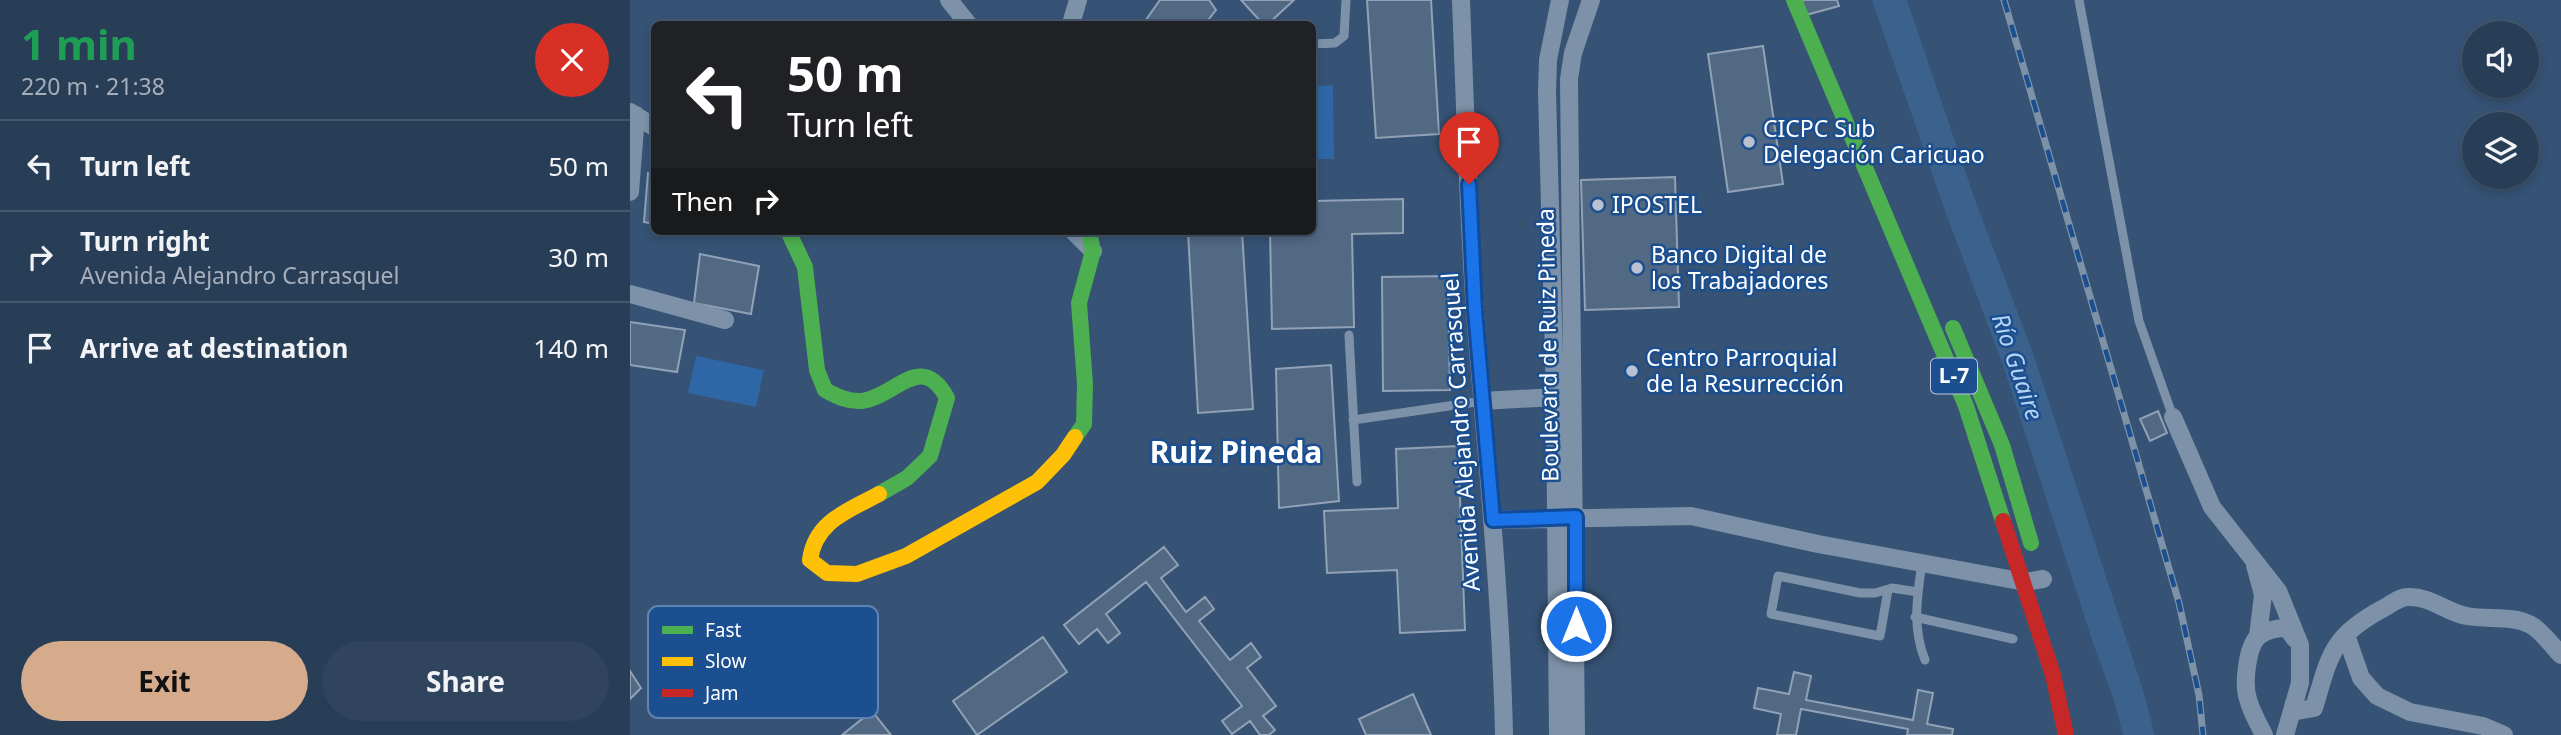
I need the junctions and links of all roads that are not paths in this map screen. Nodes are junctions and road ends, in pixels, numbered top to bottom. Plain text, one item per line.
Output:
1 (949, 0) edge
2 (1078, 0) edge
3 (1346, 0) edge
4 (1461, 0) edge
5 (1560, 0) edge
6 (1591, 0) edge
7 (1794, 0) edge
8 (2079, 0) edge
9 (966, 21) edge
10 (1072, 21) edge
11 (1316, 44) edge
12 (633, 113) edge
13 (651, 125) edge
14 (1869, 176) junction
15 (630, 192) edge
16 (790, 235) edge
17 (1077, 235) edge
18 (1090, 235) edge
19 (1093, 251) junction
20 (630, 294) edge
21 (725, 320) dead end
22 (1349, 335) dead end
23 (1555, 397) junction
24 (1483, 401) junction
25 (2174, 417) joint
26 (1353, 420) junction
27 (1357, 482) dead end
28 (1576, 517) junction
29 (1555, 518) junction
30 (1493, 520) junction
31 (2254, 558) junction
32 (1922, 564) junction
33 (2041, 573) joint
34 (2025, 582) junction
35 (1888, 590) junction
36 (1918, 592) junction
37 (1915, 617) junction
38 (2346, 635) junction
39 (2258, 636) junction
40 (2013, 639) dead end
41 (2300, 645) junction
42 (2062, 651) dead end
43 (2561, 655) edge
44 (1925, 660) dead end
45 (2294, 704) junction
46 (2078, 714) dead end
47 (1504, 735) edge
48 (1558, 735) edge
49 (1576, 735) edge
50 (2066, 735) edge
51 (2264, 735) edge
52 (2284, 735) edge
53 (2504, 735) edge

1 - 9 street
2 - 10 street
3 - 11 lane
4 - 24 street, Avenida Alejandro Carrasquel
5 - 23 street, Boulevard de Ruiz Pineda
6 - 28 street, Boulevard de Ruiz Pineda
7 - 14 main road, L-7
8 - 25 lane
12 - 13 street
12 - 15 street
14 - 33 main road, L-7
14 - 34 main road, L-7
16 - 19 main road
17 - 19 street
18 - 19 main road
20 - 21 street
22 - 26 lane
23 - 24 street
23 - 29 street, Boulevard de Ruiz Pineda
24 - 26 lane
24 - 30 street, Avenida Alejandro Carrasquel
25 - 31 street
26 - 27 lane
28 - 29 street
28 - 32 street
28 - 49 street, Boulevard de Ruiz Pineda
29 - 30 street
29 - 48 street, Boulevard de Ruiz Pineda
30 - 47 street, Avenida Alejandro Carrasquel
31 - 39 street
31 - 41 street
32 - 34 street
32 - 36 lane
33 - 34 street
34 - 50 main road, L-7
35 - 35 lane
35 - 36 lane
36 - 37 lane
37 - 40 lane
37 - 44 lane
38 - 43 street
38 - 45 street
38 - 53 street
39 - 41 street
39 - 51 street
41 - 45 street
42 - 46 main road
45 - 52 street

